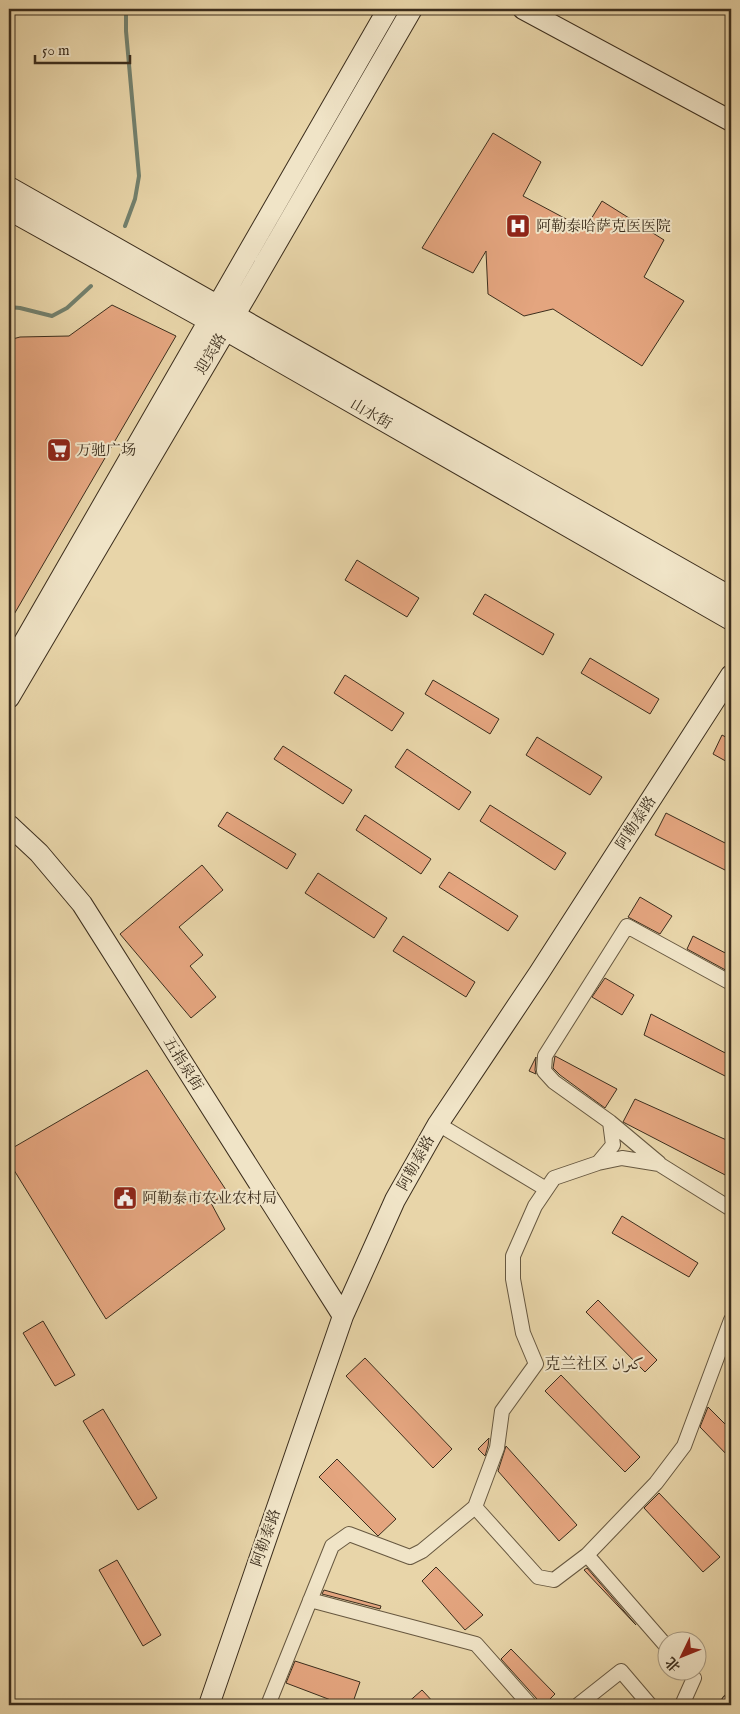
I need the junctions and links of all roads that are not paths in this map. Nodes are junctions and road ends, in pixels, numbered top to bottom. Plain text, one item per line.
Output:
1 (388, 9) edge
2 (412, 9) edge
3 (523, 9) edge
4 (731, 121) edge
5 (9, 187) edge
6 (9, 210) edge
7 (222, 318) junction
8 (731, 597) edge
9 (731, 620) edge
10 (9, 668) edge
11 (731, 675) edge
12 (9, 698) edge
13 (9, 825) edge
14 (731, 983) edge
15 (610, 1122) junction
16 (438, 1124) junction
17 (598, 1163) junction
18 (659, 1164) junction
19 (546, 1189) junction
20 (731, 1209) edge
21 (342, 1316) junction
22 (731, 1320) edge
23 (475, 1507) junction
24 (587, 1555) junction
25 (310, 1600) junction
26 (658, 1637) edge
27 (692, 1682) edge
28 (209, 1705) edge
29 (268, 1705) edge
30 (530, 1705) edge
31 (578, 1705) edge
32 (650, 1705) edge
33 (682, 1705) edge

1 - 7 main road, 迎宾路
2 - 7 main road, 迎宾路
3 - 4 main road
5 - 7 main road, 山水街
6 - 7 main road, 山水街
7 - 8 main road, 山水街
7 - 9 main road, 山水街
7 - 10 main road, 迎宾路
7 - 12 main road, 迎宾路
11 - 16 main road, 阿勒泰路
13 - 21 main road, 五指泉街
14 - 15 street
15 - 17 street
15 - 18 street
16 - 19 street
16 - 21 main road, 阿勒泰路
17 - 18 street
17 - 19 street
18 - 20 street
19 - 23 street
21 - 28 main road, 阿勒泰路
22 - 24 street
23 - 24 street
23 - 25 street
24 - 26 street
25 - 29 street
25 - 30 street
27 - 33 street
31 - 32 street

